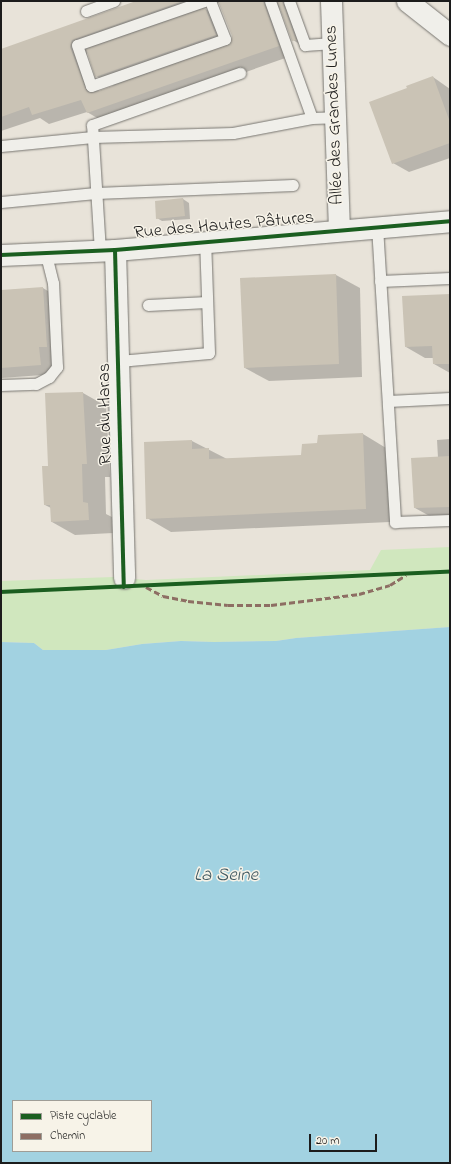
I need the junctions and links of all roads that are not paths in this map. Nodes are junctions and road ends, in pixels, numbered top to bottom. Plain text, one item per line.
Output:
1 (114, 1) edge
2 (204, 1) edge
3 (210, 1) edge
4 (270, 1) edge
5 (289, 1) edge
6 (331, 1) edge
7 (407, 1) edge
8 (86, 11) dead end
9 (450, 35) edge
10 (333, 43) junction
11 (240, 73) dead end
12 (312, 118) junction
13 (335, 118) junction
14 (93, 137) junction
15 (1, 146) edge
16 (293, 185) dead end
17 (96, 193) junction
18 (1, 202) edge
19 (450, 221) edge
20 (376, 226) junction
21 (339, 229) junction
22 (205, 242) junction
23 (108, 250) junction
24 (46, 254) junction
25 (1, 255) edge
26 (450, 278) edge
27 (380, 281) junction
28 (207, 302) junction
29 (148, 305) dead end
30 (119, 361) junction
31 (1, 385) edge
32 (450, 398) edge
33 (388, 401) junction
34 (450, 520) edge
35 (124, 578) dead end

1 - 8 lane
2 - 3 lane
4 - 12 lane
5 - 10 lane
6 - 10 street, Allée des Grandes Lunes
7 - 9 street
10 - 13 street, Allée des Grandes Lunes
11 - 14 lane
12 - 13 lane
12 - 14 lane
13 - 21 street, Allée des Grandes Lunes
14 - 15 lane
14 - 17 lane
16 - 17 lane
17 - 18 lane
17 - 23 lane
19 - 20 street, Rue des Hautes Pâtures
20 - 21 street, Rue des Hautes Pâtures
20 - 27 lane
21 - 22 street, Rue des Hautes Pâtures
22 - 23 street, Rue des Hautes Pâtures
22 - 28 lane
23 - 24 street, Rue des Hautes Pâtures
23 - 30 street, Rue du Haras
24 - 25 street, Rue des Hautes Pâtures
24 - 31 lane
26 - 27 lane
27 - 33 lane
28 - 29 lane
28 - 30 lane
30 - 35 street, Rue du Haras
32 - 33 lane
33 - 34 lane

